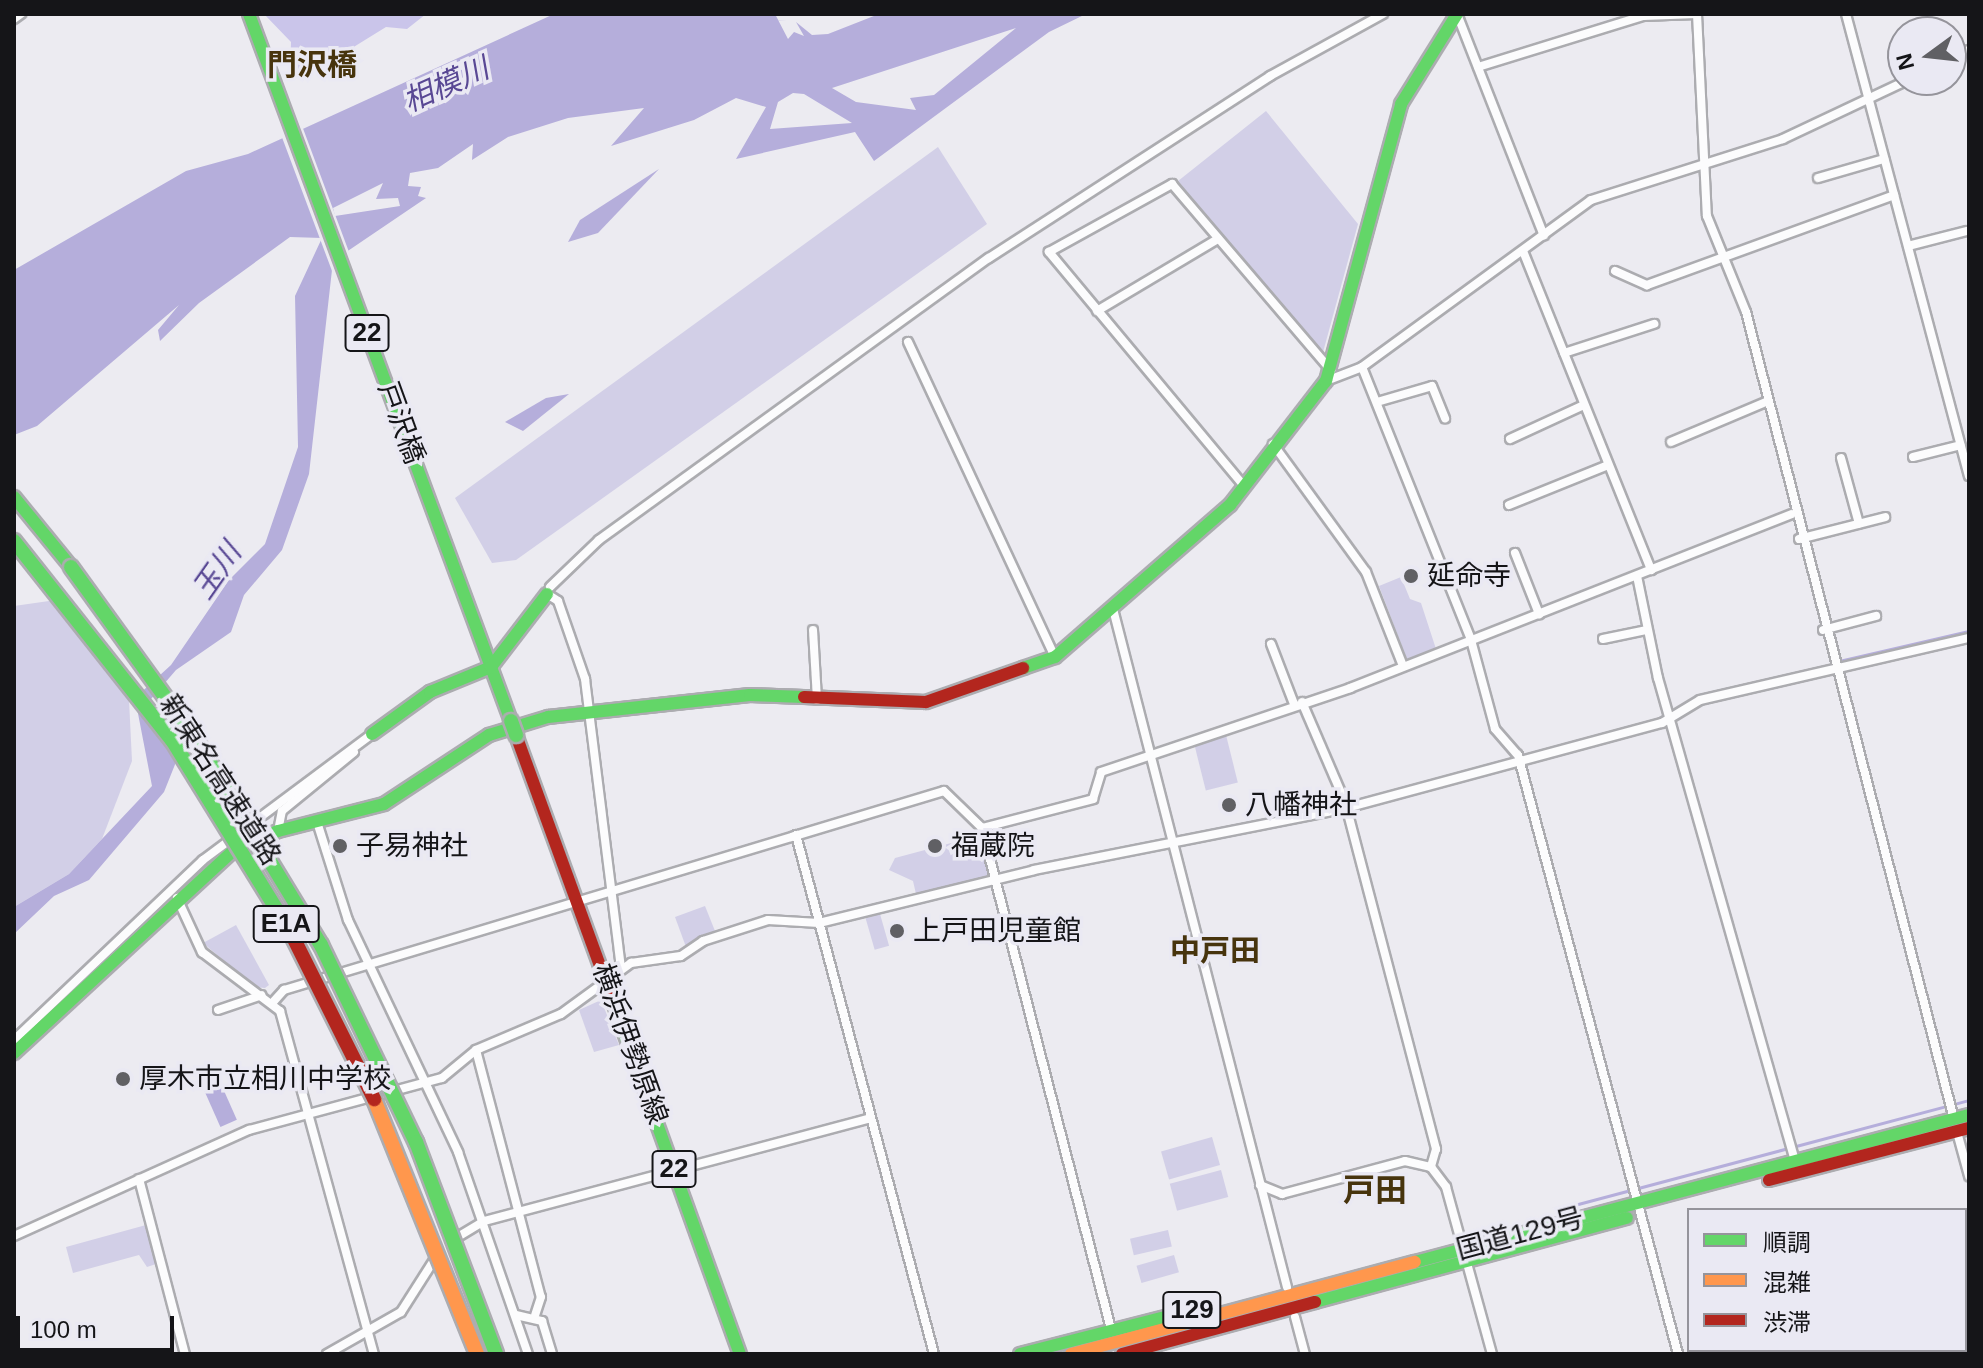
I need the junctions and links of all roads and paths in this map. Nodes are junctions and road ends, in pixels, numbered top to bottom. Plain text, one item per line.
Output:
1 (21, 14) edge
2 (249, 14) edge
3 (1383, 14) edge
4 (1457, 14) edge
5 (1697, 14) edge
6 (1846, 14) edge
7 (14, 19) edge
8 (1478, 67) junction
9 (1887, 90) edge
10 (1868, 99) junction
11 (1884, 159) junction
12 (1706, 163) junction
13 (1818, 178) dead end
14 (1894, 195) junction
15 (1544, 236) junction
16 (1962, 236) edge
17 (1218, 239) junction
18 (1908, 246) junction
19 (1523, 251) junction
20 (1723, 256) junction
21 (1615, 271) dead end
22 (1097, 311) junction
23 (1654, 324) dead end
24 (908, 342) dead end
25 (1564, 353) junction
26 (1362, 367) junction
27 (1329, 376) junction
28 (1768, 401) junction
29 (1377, 402) junction
30 (1584, 405) junction
31 (1445, 418) dead end
32 (1510, 439) dead end
33 (1671, 442) dead end
34 (1273, 443) junction
35 (1961, 445) junction
36 (1913, 457) dead end
37 (1608, 465) junction
38 (1840, 465) dead end
39 (1969, 476) edge
40 (1244, 486) junction
41 (14, 497) edge
42 (1509, 505) dead end
43 (1792, 514) junction
44 (1885, 517) dead end
45 (1859, 524) junction
46 (1799, 539) junction
47 (14, 541) edge
48 (1514, 559) dead end
49 (1651, 570) junction
50 (1637, 576) junction
51 (548, 590) junction
52 (1113, 609) junction
53 (1539, 614) junction
54 (1876, 616) dead end
55 (813, 630) dead end
56 (1647, 630) junction
57 (1823, 630) junction
58 (1969, 638) edge
59 (1603, 639) dead end
60 (1471, 640) junction
61 (1271, 644) dead end
62 (1055, 657) junction
63 (488, 660) junction
64 (1403, 666) junction
65 (1833, 668) junction
66 (817, 700) junction
67 (1298, 703) junction
68 (592, 716) junction
69 (1674, 717) junction
70 (372, 734) junction
71 (1152, 753) junction
72 (1520, 760) junction
73 (1346, 808) junction
74 (318, 825) junction
75 (982, 828) junction
76 (278, 831) junction
77 (796, 835) junction
78 (1170, 843) junction
79 (994, 885) junction
80 (613, 890) junction
81 (176, 897) junction
82 (577, 901) junction
83 (819, 923) junction
84 (370, 964) junction
85 (621, 969) junction
86 (607, 984) junction
87 (262, 995) junction
88 (274, 1001) junction
89 (218, 1010) dead end
90 (14, 1040) edge
91 (476, 1050) junction
92 (14, 1053) edge
93 (430, 1083) junction
94 (307, 1113) junction
95 (1969, 1115) edge
96 (1956, 1117) edge
97 (870, 1118) junction
98 (1792, 1152) junction
99 (1431, 1167) junction
100 (674, 1170) junction
101 (1969, 1176) edge
102 (139, 1179) junction
103 (1260, 1185) junction
104 (1636, 1199) junction
105 (519, 1212) junction
106 (484, 1221) junction
107 (14, 1236) edge
108 (1465, 1255) junction
109 (1368, 1281) junction
110 (1287, 1287) junction
111 (516, 1315) junction
112 (535, 1315) junction
113 (1295, 1317) junction
114 (1111, 1329) junction
115 (366, 1335) junction
116 (185, 1354) edge
117 (327, 1354) edge
118 (374, 1354) edge
119 (477, 1354) edge
120 (496, 1354) edge
121 (528, 1354) edge
122 (552, 1354) edge
123 (740, 1354) edge
124 (934, 1354) edge
125 (1020, 1354) edge
126 (1071, 1354) edge
127 (1122, 1354) edge
128 (1167, 1354) edge
129 (1305, 1354) edge
130 (1492, 1354) edge
131 (1678, 1354) edge

1 - 7 street
2 - 63 main road, 戸沢橋 / 22
3 - 51 street
4 - 8 street
4 - 27 main road
5 - 8 street
5 - 12 street
6 - 10 street
8 - 15 street
9 - 10 street
10 - 11 street
10 - 12 street
11 - 13 street
11 - 14 street
12 - 15 street
12 - 20 street
14 - 18 street
14 - 20 street
15 - 19 street
16 - 18 street
17 - 22 street
17 - 22 street
17 - 27 street
18 - 35 street
19 - 25 street
19 - 26 street
20 - 21 street
20 - 28 street
22 - 40 street
23 - 25 street
24 - 62 street
25 - 30 street
26 - 27 street
26 - 29 street
27 - 34 main road
28 - 33 street
28 - 43 street
29 - 31 street
29 - 60 street
30 - 32 street
30 - 37 street
34 - 40 main road
34 - 64 street
35 - 36 street
35 - 39 street
37 - 42 street
37 - 49 street
38 - 45 street
40 - 52 main road
41 - 120 main road, 新東名高速道路 / E1A, bridge
43 - 46 street
43 - 49 street
44 - 45 street
45 - 46 street
46 - 57 street
47 - 119 main road, 新東名高速道路 / E1A, bridge
48 - 53 street
49 - 50 street
50 - 53 street
50 - 56 street
51 - 63 main road
51 - 68 street
52 - 62 main road
52 - 71 street
53 - 60 street
54 - 57 street
55 - 66 street
56 - 59 street
56 - 69 street
57 - 65 street
58 - 65 street
60 - 64 street
60 - 72 street
61 - 67 street
62 - 66 main road
63 - 70 main road
63 - 82 main road, 横浜伊勢原線 / 22
64 - 67 street
65 - 69 street
65 - 96 street
66 - 68 main road
67 - 71 street
67 - 73 street
68 - 74 main road
68 - 80 street
69 - 72 street
69 - 98 street
70 - 76 street
70 - 90 street
71 - 75 street
71 - 78 street
72 - 73 street
72 - 104 street
73 - 78 street
73 - 99 street
74 - 76 main road
74 - 84 street
75 - 77 street
75 - 79 street
76 - 81 main road
77 - 80 street
77 - 83 street
78 - 79 street
78 - 103 street
79 - 83 street
79 - 114 street
80 - 82 street
80 - 85 street
81 - 87 street
81 - 92 main road
82 - 84 street
82 - 86 main road, 横浜伊勢原線 / 22
83 - 85 street
83 - 97 street
84 - 88 street
84 - 93 street
85 - 86 street
86 - 91 street
86 - 100 main road, 横浜伊勢原線 / 22
87 - 88 street
87 - 89 street
88 - 94 street
91 - 93 street
91 - 105 street
93 - 94 street
93 - 106 street
94 - 102 street
94 - 115 street
95 - 96 main road, 国道129号 / 129
96 - 98 main road, 国道129号 / 129
96 - 101 street
96 - 104 main road, 国道129号 / 129
97 - 100 street
97 - 124 street
98 - 104 main road, 国道129号 / 129
99 - 103 street
99 - 108 street
100 - 105 street
100 - 123 main road, 横浜伊勢原線 / 22
102 - 107 street
102 - 116 street
103 - 110 street
104 - 108 main road, 国道129号 / 129
104 - 131 street
105 - 106 street
105 - 112 street
106 - 111 street
106 - 115 street
108 - 109 main road, 国道129号 / 129
108 - 130 street
109 - 110 main road, 129
109 - 113 main road, 129
109 - 126 main road, 国道129号 / 129
109 - 127 main road, 国道129号 / 129
110 - 114 main road, 129
111 - 112 street
111 - 121 street
112 - 122 street
113 - 128 main road, 129
113 - 129 street
114 - 125 main road, 129
115 - 117 street
115 - 118 street

